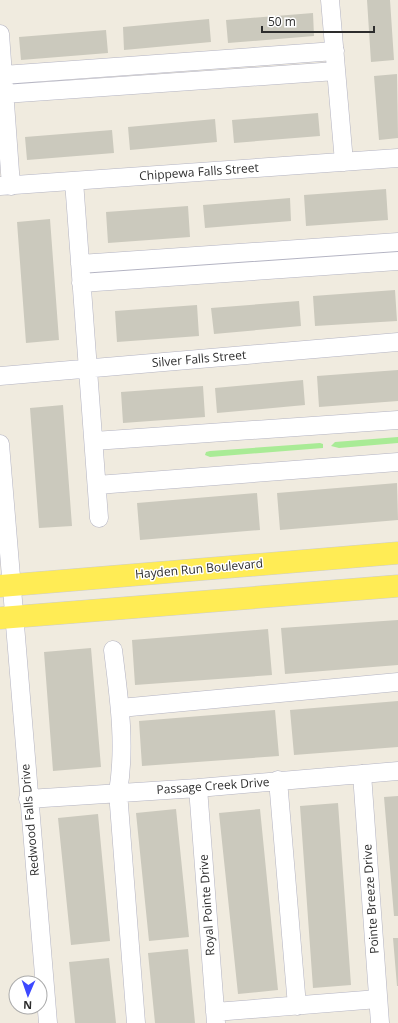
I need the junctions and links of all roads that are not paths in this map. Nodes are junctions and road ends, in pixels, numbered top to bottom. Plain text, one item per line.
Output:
1 (330, 0) edge
2 (0, 34) edge
3 (334, 51) junction
4 (216, 60) junction
5 (107, 68) junction
6 (336, 71) junction
7 (3, 75) junction
8 (218, 79) junction
9 (107, 87) junction
10 (4, 94) junction
11 (398, 158) edge
12 (344, 162) junction
13 (74, 181) junction
14 (5, 186) edge
15 (398, 242) edge
16 (293, 249) junction
17 (190, 256) junction
18 (398, 261) edge
19 (80, 264) junction
20 (295, 268) junction
21 (192, 276) junction
22 (81, 284) junction
23 (398, 342) edge
24 (88, 368) junction
25 (0, 376) edge
26 (398, 420) edge
27 (94, 442) junction
28 (0, 444) edge
29 (398, 462) edge
30 (97, 485) junction
31 (99, 518) dead end
32 (398, 553) edge
33 (6, 585) edge
34 (398, 586) edge
35 (7, 617) edge
36 (113, 650) dead end
37 (398, 682) edge
38 (120, 708) junction
39 (398, 771) edge
40 (362, 774) junction
41 (278, 780) junction
42 (198, 788) junction
43 (118, 792) junction
44 (28, 799) junction
45 (378, 999) junction
46 (297, 1006) junction
47 (216, 1017) edge
48 (48, 1023) edge
49 (136, 1023) edge
50 (380, 1023) edge

1 - 3 street
2 - 7 street
3 - 4 street
3 - 6 street
4 - 5 street
4 - 8 street
5 - 7 street
5 - 9 street
6 - 8 street
6 - 12 street
7 - 10 street
8 - 9 street
9 - 10 street
10 - 14 street
11 - 12 street, Chippewa Falls Street
12 - 13 street, Chippewa Falls Street
13 - 14 street, Chippewa Falls Street
13 - 19 street
15 - 16 street
16 - 17 street
16 - 20 street
17 - 19 street
17 - 21 street
18 - 20 street
19 - 22 street
20 - 21 street
21 - 22 street
22 - 24 street
23 - 24 street, Silver Falls Street
24 - 25 street, Silver Falls Street
24 - 27 street
26 - 27 street
27 - 30 street
28 - 33 street, Redwood Falls Drive
29 - 30 street
30 - 31 street
32 - 33 main road, Hayden Run Boulevard
33 - 35 street, Redwood Falls Drive
34 - 35 main road
35 - 44 street, Redwood Falls Drive
36 - 38 street
37 - 38 street
38 - 43 street
39 - 40 street, Passage Creek Drive
40 - 41 street, Passage Creek Drive
40 - 45 street, Pointe Breeze Drive
41 - 42 street, Passage Creek Drive
41 - 46 street
42 - 43 street, Passage Creek Drive
42 - 47 street, Royal Pointe Drive
43 - 44 street, Passage Creek Drive
43 - 49 street
44 - 48 street, Redwood Falls Drive
45 - 46 street
45 - 50 street, Pointe Breeze Drive
46 - 47 street

